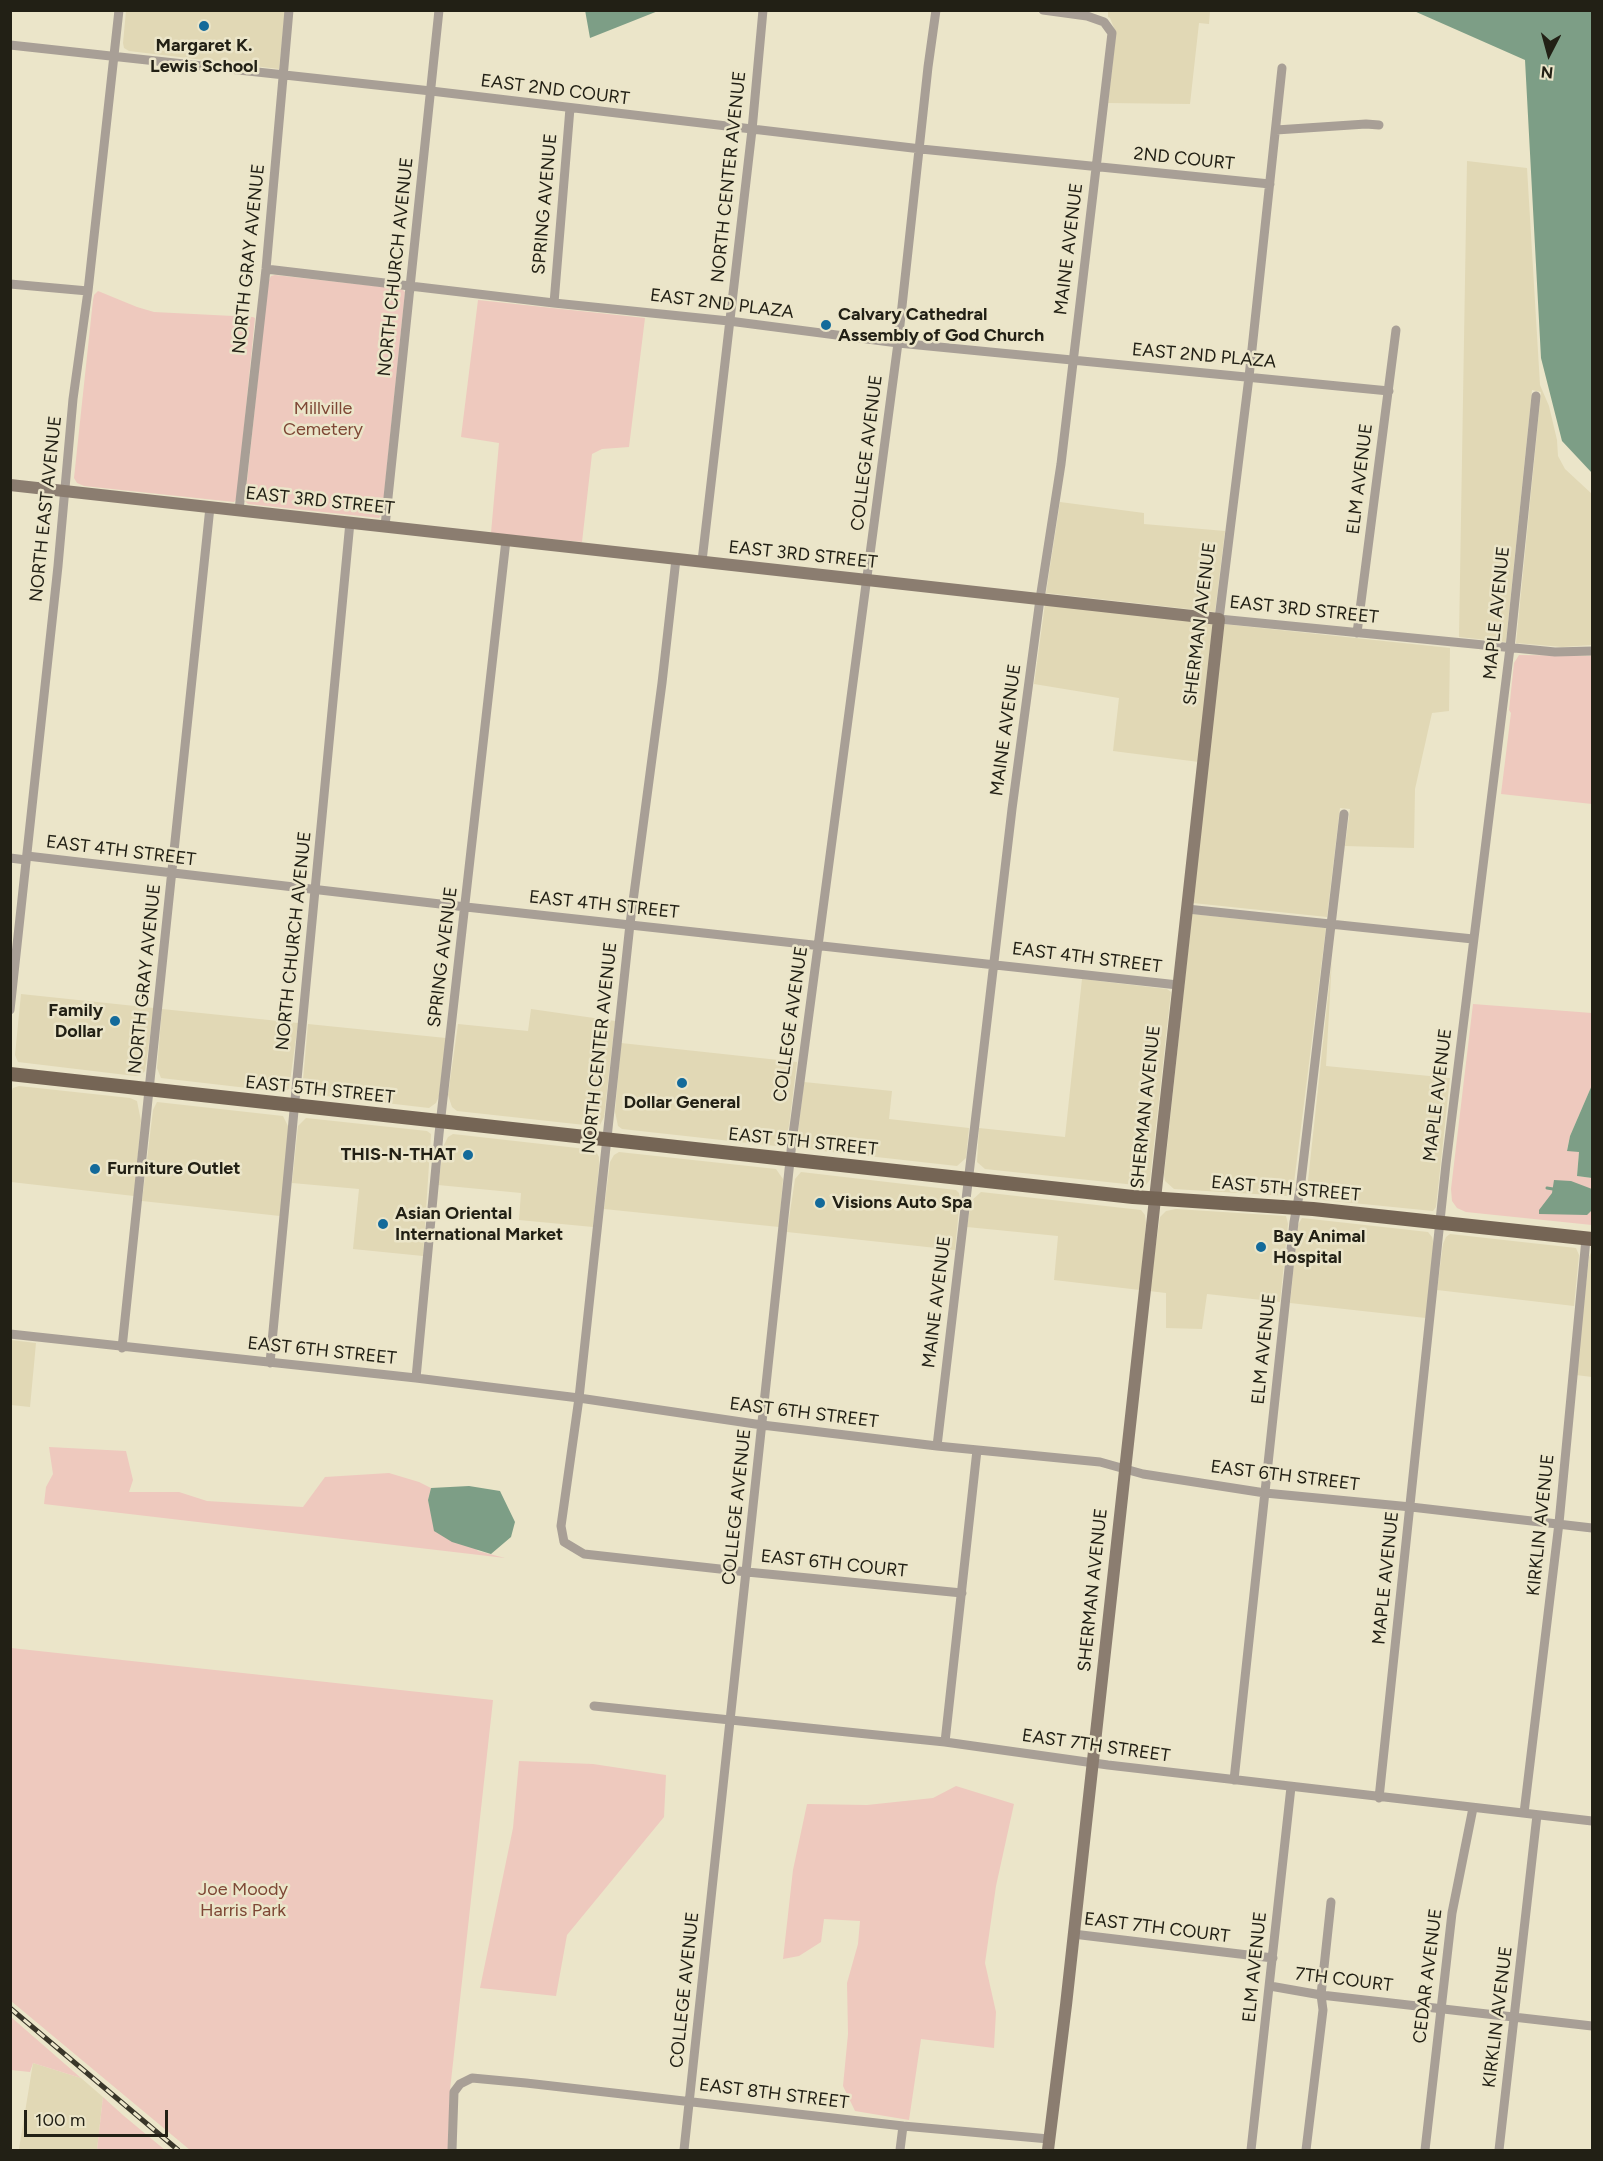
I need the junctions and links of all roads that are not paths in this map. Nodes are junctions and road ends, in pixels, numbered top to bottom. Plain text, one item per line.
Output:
1 (119, 10) edge
2 (289, 10) edge
3 (439, 10) edge
4 (763, 10) edge
5 (936, 10) edge
6 (1043, 10) edge
7 (10, 45) edge
8 (114, 56) junction
9 (1282, 68) dead end
10 (283, 75) junction
11 (431, 91) junction
12 (570, 108) junction
13 (1379, 125) dead end
14 (752, 130) junction
15 (1276, 130) junction
16 (921, 149) junction
17 (1095, 166) junction
18 (1270, 184) junction
19 (266, 269) junction
20 (10, 284) edge
21 (410, 286) junction
22 (88, 291) junction
23 (554, 303) junction
24 (729, 321) junction
25 (1396, 330) dead end
26 (898, 343) junction
27 (1073, 361) junction
28 (1249, 377) junction
29 (1389, 391) junction
30 (1536, 396) dead end
31 (10, 485) edge
32 (65, 491) junction
33 (210, 507) junction
34 (239, 510) junction
35 (350, 522) junction
36 (385, 526) junction
37 (506, 540) junction
38 (676, 559) junction
39 (702, 561) junction
40 (867, 580) junction
41 (1040, 599) junction
42 (1219, 619) junction
43 (1357, 633) junction
44 (1510, 648) junction
45 (1593, 651) edge
46 (1344, 814) dead end
47 (10, 858) edge
48 (27, 858) junction
49 (173, 874) junction
50 (316, 890) junction
51 (466, 907) junction
52 (1186, 909) junction
53 (1332, 923) junction
54 (630, 924) junction
55 (1473, 939) junction
56 (818, 946) junction
57 (995, 964) junction
58 (1178, 985) junction
59 (10, 1010) edge
60 (10, 1074) edge
61 (150, 1089) junction
62 (295, 1105) junction
63 (441, 1121) junction
64 (607, 1139) junction
65 (790, 1159) junction
66 (969, 1179) junction
67 (1155, 1198) junction
68 (1297, 1207) junction
69 (1440, 1222) junction
70 (1589, 1239) edge
71 (10, 1334) edge
72 (123, 1348) junction
73 (270, 1363) junction
74 (416, 1378) junction
75 (579, 1398) junction
76 (762, 1425) junction
77 (937, 1446) junction
78 (977, 1450) junction
79 (1125, 1468) junction
80 (1265, 1493) junction
81 (1411, 1507) junction
82 (1559, 1523) junction
83 (1593, 1528) edge
84 (564, 1542) joint
85 (747, 1572) junction
86 (962, 1593) junction
87 (594, 1706) dead end
88 (731, 1720) junction
89 (945, 1743) junction
90 (1092, 1763) junction
91 (1234, 1780) junction
92 (1291, 1787) junction
93 (1379, 1798) junction
94 (1473, 1808) junction
95 (1524, 1814) junction
96 (1537, 1815) junction
97 (1593, 1821) edge
98 (1331, 1902) dead end
99 (1073, 1934) junction
100 (1273, 1958) junction
101 (1270, 1986) junction
102 (1321, 1995) junction
103 (1440, 2008) junction
104 (1514, 2017) junction
105 (1593, 2026) edge
106 (690, 2101) junction
107 (903, 2126) junction
108 (1049, 2145) edge
109 (453, 2151) edge
110 (684, 2151) edge
111 (900, 2151) edge
112 (1251, 2151) edge
113 (1306, 2151) edge
114 (1425, 2151) edge
115 (1499, 2151) edge

1 - 8 street, NORTH EAST AVENUE
2 - 10 street, NORTH GRAY AVENUE
3 - 11 street, NORTH CHURCH AVENUE
4 - 14 street, NORTH CENTER AVENUE
5 - 16 street, COLLEGE AVENUE
6 - 17 street, MAINE AVENUE
7 - 8 street, EAST 2ND COURT
8 - 10 street, EAST 2ND COURT
8 - 22 street, NORTH EAST AVENUE
9 - 15 street, SHERMAN AVENUE
10 - 11 street, EAST 2ND COURT
10 - 19 street, NORTH GRAY AVENUE
11 - 12 street, EAST 2ND COURT
11 - 21 street, NORTH CHURCH AVENUE
12 - 14 street, EAST 2ND COURT
12 - 23 street, SPRING AVENUE
13 - 15 street
14 - 16 street, EAST 2ND COURT
14 - 24 street, NORTH CENTER AVENUE
15 - 18 street, SHERMAN AVENUE
16 - 17 street, EAST 2ND COURT
16 - 26 street, COLLEGE AVENUE
17 - 18 street, 2ND COURT
17 - 27 street, MAINE AVENUE
18 - 28 street, SHERMAN AVENUE
19 - 21 street, EAST 2ND PLAZA
19 - 34 street, NORTH GRAY AVENUE
20 - 22 street
21 - 23 street, EAST 2ND PLAZA
21 - 36 street, NORTH CHURCH AVENUE
22 - 32 street, NORTH EAST AVENUE
23 - 24 street, EAST 2ND PLAZA
24 - 26 street, EAST 2ND PLAZA
24 - 39 street, NORTH CENTER AVENUE
25 - 29 street, ELM AVENUE
26 - 27 street, EAST 2ND PLAZA
26 - 40 street, COLLEGE AVENUE
27 - 28 street, EAST 2ND PLAZA
27 - 41 street, MAINE AVENUE
28 - 29 street, EAST 2ND PLAZA
28 - 42 street, SHERMAN AVENUE
29 - 43 street, ELM AVENUE
30 - 44 street, MAPLE AVENUE
31 - 32 street, EAST 3RD STREET
32 - 33 street, EAST 3RD STREET
32 - 48 street, NORTH EAST AVENUE
33 - 34 street, EAST 3RD STREET
33 - 49 street, NORTH GRAY AVENUE
34 - 35 street, EAST 3RD STREET
35 - 36 street, EAST 3RD STREET
35 - 50 street, NORTH CHURCH AVENUE
36 - 37 street, EAST 3RD STREET
37 - 38 street, EAST 3RD STREET
37 - 51 street, SPRING AVENUE
38 - 39 street, EAST 3RD STREET
38 - 54 street, NORTH CENTER AVENUE
39 - 40 street, EAST 3RD STREET
40 - 41 street, EAST 3RD STREET
40 - 56 street, COLLEGE AVENUE
41 - 42 street, EAST 3RD STREET
41 - 57 street, MAINE AVENUE
42 - 43 street, EAST 3RD STREET
42 - 52 street, SHERMAN AVENUE
43 - 44 street, EAST 3RD STREET
44 - 45 street, EAST 3RD STREET
44 - 55 street, MAPLE AVENUE
46 - 53 street, ELM AVENUE
47 - 48 street, EAST 4TH STREET
48 - 49 street, EAST 4TH STREET
48 - 59 street, NORTH EAST AVENUE
49 - 50 street, EAST 4TH STREET
49 - 61 street, NORTH GRAY AVENUE
50 - 51 street, EAST 4TH STREET
50 - 62 street, NORTH CHURCH AVENUE
51 - 54 street, EAST 4TH STREET
51 - 63 street, SPRING AVENUE
52 - 53 street
52 - 58 street, SHERMAN AVENUE
53 - 55 street
53 - 68 street, ELM AVENUE
54 - 56 street, EAST 4TH STREET
54 - 64 street, NORTH CENTER AVENUE
55 - 69 street, MAPLE AVENUE
56 - 57 street, EAST 4TH STREET
56 - 65 street, COLLEGE AVENUE
57 - 58 street, EAST 4TH STREET
57 - 66 street, MAINE AVENUE
58 - 67 street, SHERMAN AVENUE
60 - 61 main road, EAST 5TH STREET
61 - 62 main road, EAST 5TH STREET
61 - 72 street, NORTH GRAY AVENUE
62 - 63 main road, EAST 5TH STREET
62 - 73 street, NORTH CHURCH AVENUE
63 - 64 main road, EAST 5TH STREET
63 - 74 street, SPRING AVENUE
64 - 65 main road, EAST 5TH STREET
64 - 75 street, NORTH CENTER AVENUE
65 - 66 main road, EAST 5TH STREET
65 - 76 street, COLLEGE AVENUE
66 - 67 main road, EAST 5TH STREET
66 - 77 street, MAINE AVENUE
67 - 68 main road, EAST 5TH STREET
67 - 79 street, SHERMAN AVENUE
68 - 69 main road, EAST 5TH STREET
68 - 80 street, ELM AVENUE
69 - 70 main road, EAST 5TH STREET
69 - 81 street, MAPLE AVENUE
70 - 82 street, KIRKLIN AVENUE
71 - 72 street, EAST 6TH STREET
72 - 73 street, EAST 6TH STREET
73 - 74 street, EAST 6TH STREET
74 - 75 street, EAST 6TH STREET
75 - 76 street, EAST 6TH STREET
75 - 84 street, NORTH CENTER AVENUE
76 - 77 street, EAST 6TH STREET
76 - 85 street, COLLEGE AVENUE
77 - 78 street, EAST 6TH STREET
78 - 79 street, EAST 6TH STREET
78 - 86 street
79 - 80 street, EAST 6TH STREET
79 - 90 street, SHERMAN AVENUE
80 - 81 street, EAST 6TH STREET
80 - 91 street, ELM AVENUE
81 - 82 street, EAST 6TH STREET
81 - 93 street, MAPLE AVENUE
82 - 83 street, EAST 6TH STREET
82 - 95 street, KIRKLIN AVENUE
84 - 85 street, EAST 6TH COURT
85 - 86 street, EAST 6TH COURT
85 - 88 street, COLLEGE AVENUE
86 - 89 street
87 - 88 street, EAST 7TH STREET
88 - 89 street, EAST 7TH STREET
88 - 106 street, COLLEGE AVENUE
89 - 90 street, EAST 7TH STREET
90 - 91 street, EAST 7TH STREET
90 - 99 street, SHERMAN AVENUE
91 - 92 street, EAST 7TH STREET
92 - 93 street, EAST 7TH STREET
92 - 100 street, ELM AVENUE
93 - 94 street, EAST 7TH STREET
94 - 95 street, EAST 7TH STREET
94 - 103 street, CEDAR AVENUE
95 - 96 street, EAST 7TH STREET
96 - 97 street, EAST 7TH STREET
96 - 104 street, KIRKLIN AVENUE
98 - 102 street
99 - 100 street, EAST 7TH COURT
99 - 108 street, SHERMAN AVENUE
100 - 101 street, ELM AVENUE
101 - 102 street, 7TH COURT
101 - 112 street, ELM AVENUE
102 - 103 street, 7TH COURT
102 - 113 street
103 - 104 street, 7TH COURT
103 - 114 street, CEDAR AVENUE
104 - 105 street, 7TH COURT
104 - 115 street, KIRKLIN AVENUE
106 - 107 street, EAST 8TH STREET
106 - 109 street, EAST 8TH STREET
106 - 110 street, COLLEGE AVENUE
107 - 108 street, EAST 8TH STREET
107 - 111 street

